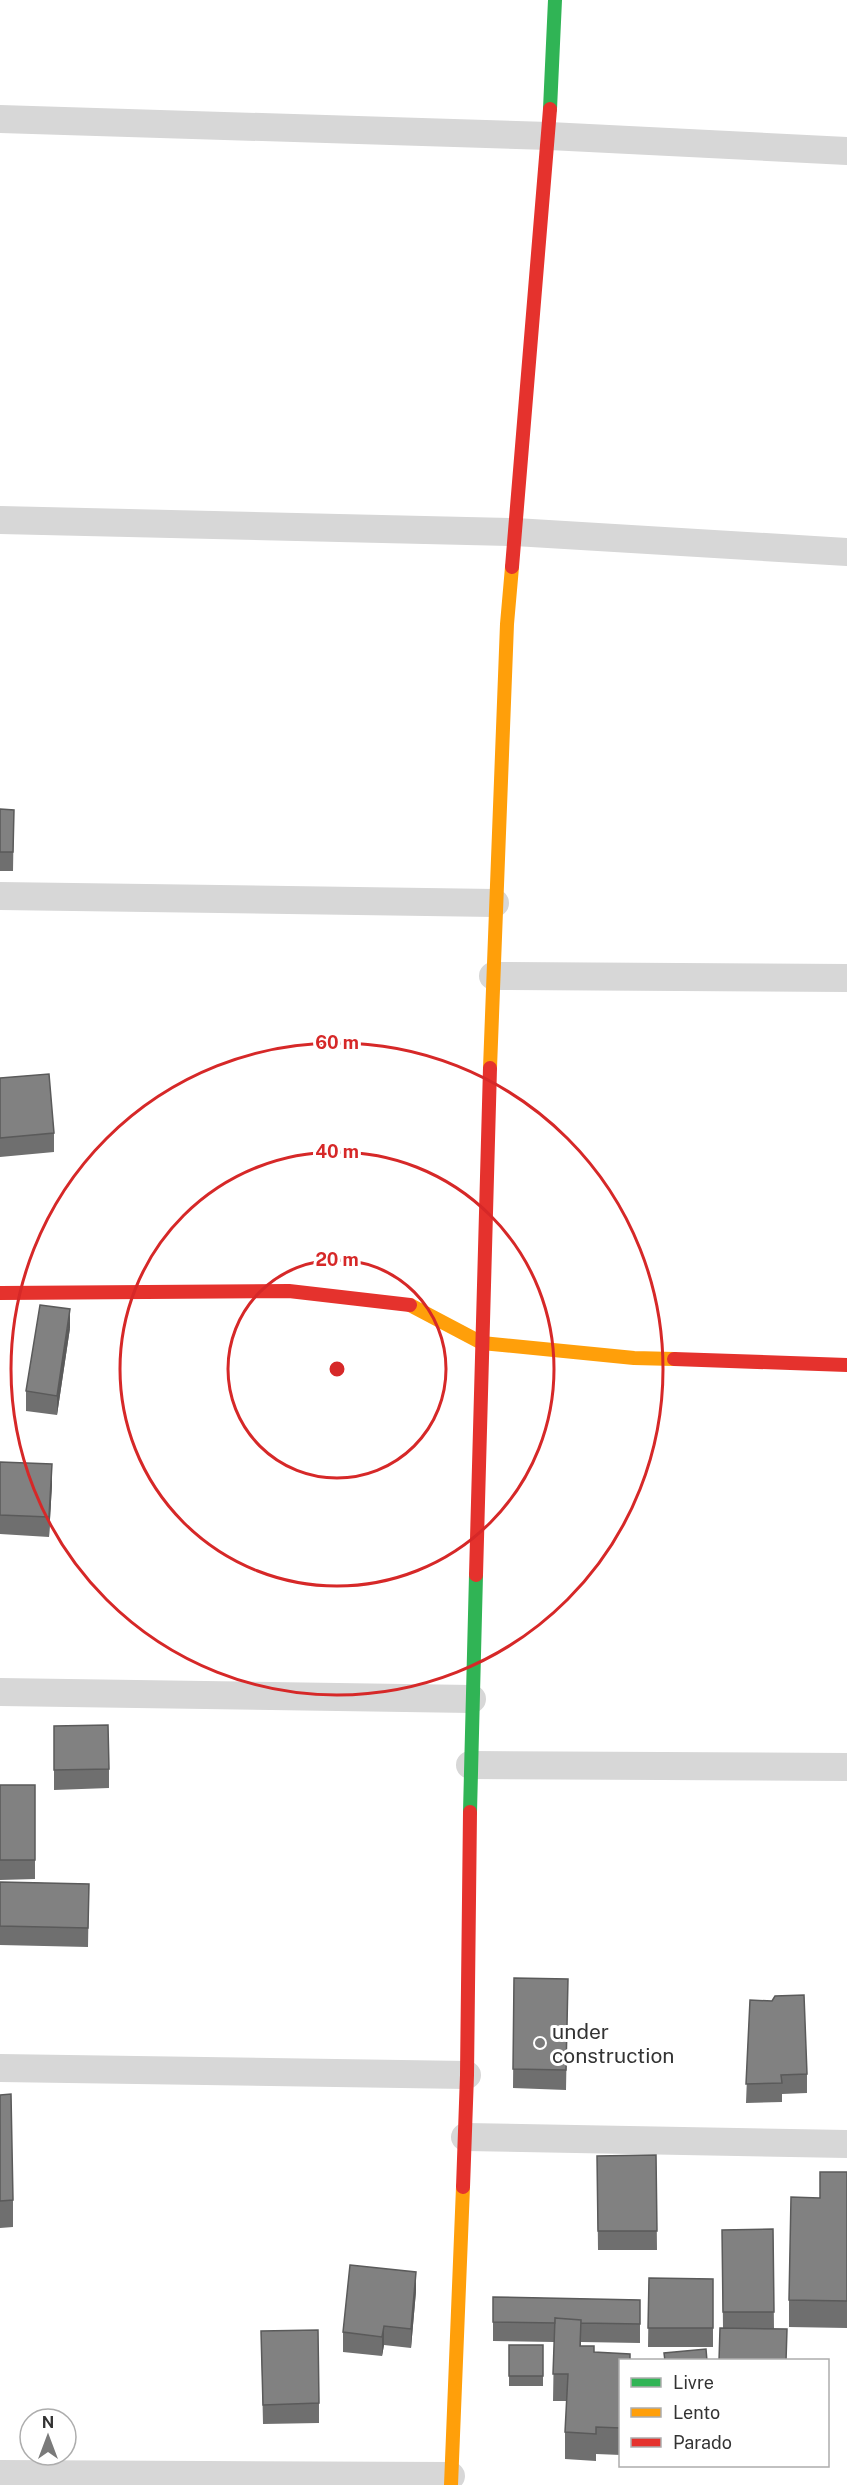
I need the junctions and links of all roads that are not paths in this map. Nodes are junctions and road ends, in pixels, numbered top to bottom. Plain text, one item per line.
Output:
1 (555, 0) edge
2 (0, 119) edge
3 (549, 136) junction
4 (847, 151) edge
5 (0, 520) edge
6 (515, 532) junction
7 (847, 552) edge
8 (0, 896) edge
9 (495, 903) junction
10 (493, 976) junction
11 (847, 978) edge
12 (0, 1293) edge
13 (482, 1343) junction
14 (847, 1365) edge
15 (0, 1692) edge
16 (472, 1699) junction
17 (470, 1766) junction
18 (847, 1767) edge
19 (0, 2068) edge
20 (467, 2075) junction
21 (465, 2136) junction
22 (847, 2144) edge
23 (0, 2474) edge
24 (451, 2480) edge

1 - 3 street
2 - 3 street
3 - 4 street
3 - 6 street
5 - 6 street
6 - 7 street
6 - 9 street
8 - 9 street
9 - 10 street
10 - 11 street
10 - 13 street
12 - 13 street
13 - 14 street
13 - 16 street
15 - 16 street
16 - 17 street
17 - 18 street
17 - 20 street
19 - 20 street
20 - 21 street
21 - 22 street
21 - 24 street
23 - 24 street

